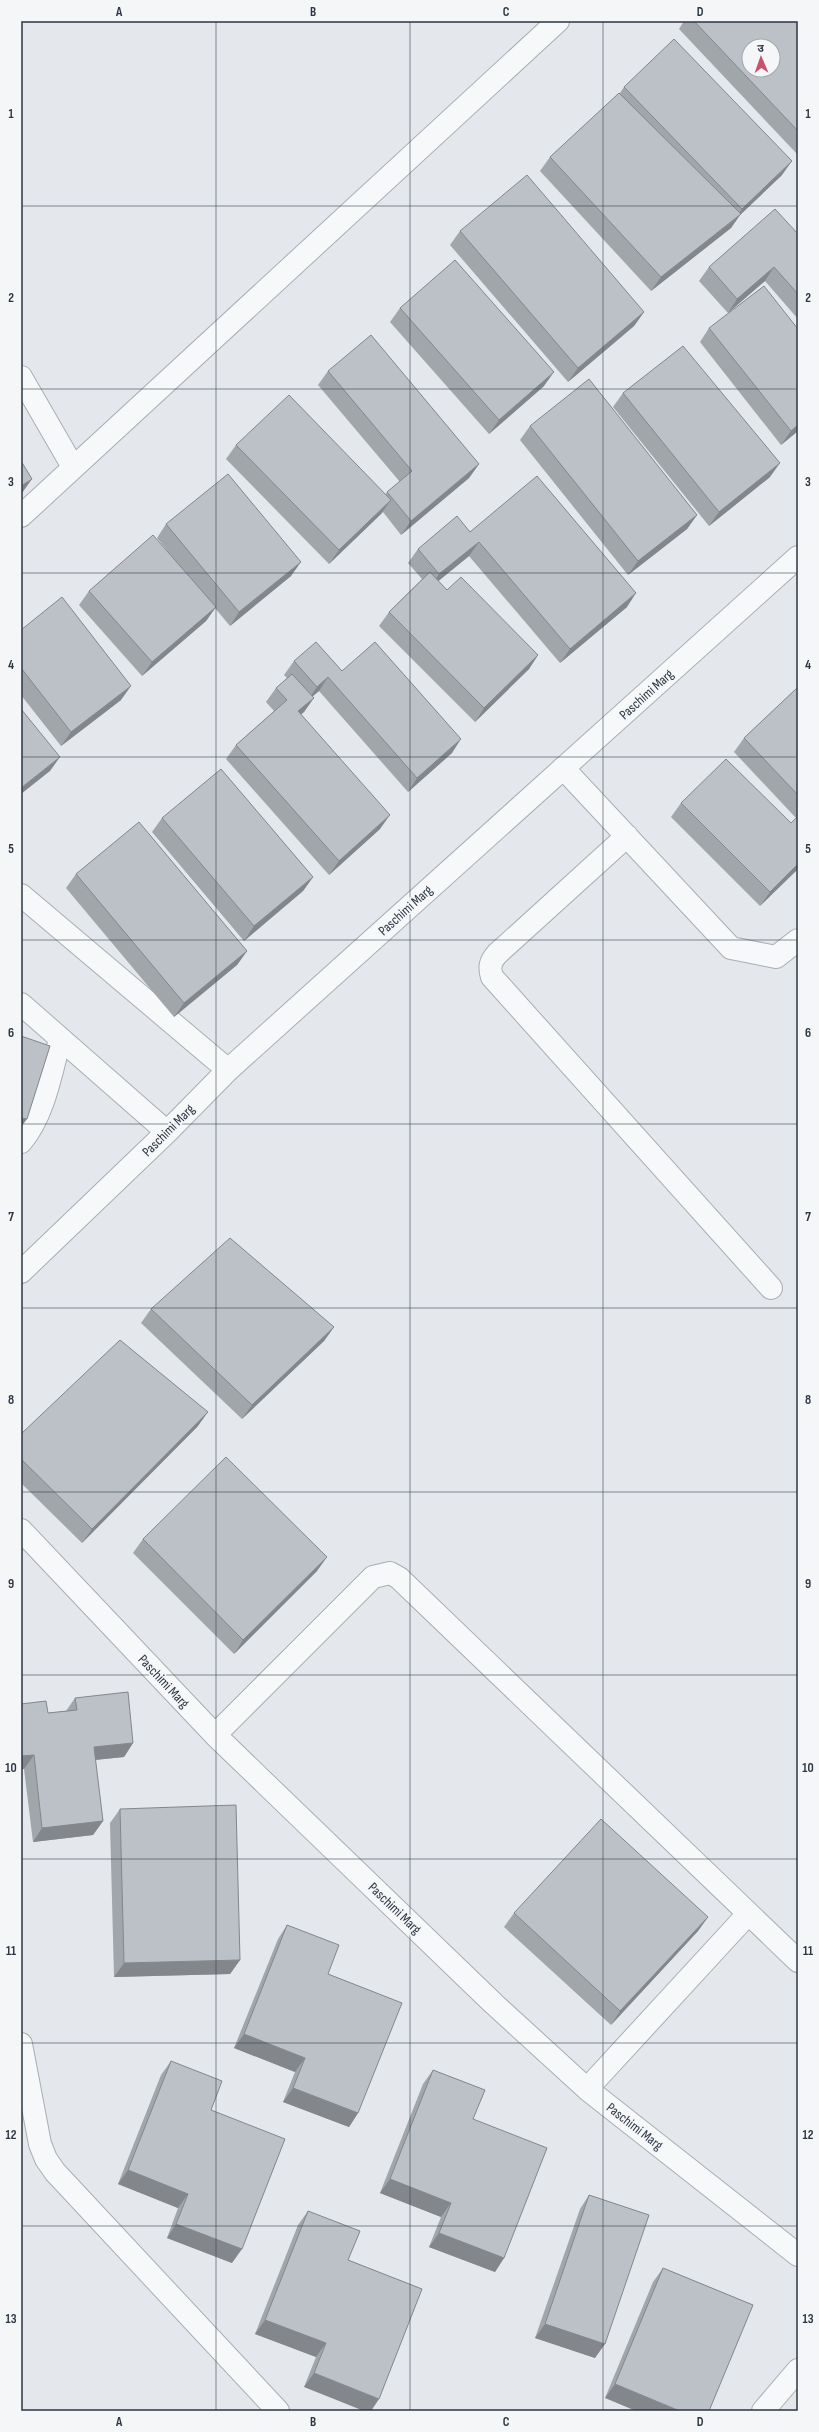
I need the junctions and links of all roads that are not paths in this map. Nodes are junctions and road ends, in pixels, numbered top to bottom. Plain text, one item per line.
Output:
1 (558, 21) edge
2 (21, 377) edge
3 (74, 467) junction
4 (21, 516) edge
5 (798, 557) edge
6 (563, 768) junction
7 (627, 836) junction
8 (21, 895) edge
9 (798, 940) edge
10 (21, 1004) edge
11 (60, 1040) junction
12 (228, 1070) junction
13 (167, 1132) junction
14 (21, 1142) edge
15 (21, 1272) edge
16 (771, 1288) dead end
17 (21, 1530) edge
18 (215, 1735) junction
19 (748, 1914) junction
20 (798, 1961) edge
21 (21, 2044) edge
22 (587, 2089) junction
23 (798, 2255) edge
24 (798, 2370) edge
25 (278, 2411) edge
26 (763, 2411) edge

1 - 3 street
2 - 3 street
3 - 4 street
5 - 6 street, Paschimi Marg
6 - 7 street
6 - 12 street, Paschimi Marg
7 - 9 street
7 - 16 street
8 - 12 street
10 - 11 street
11 - 13 street
11 - 14 street
12 - 13 street, Paschimi Marg
13 - 15 street, Paschimi Marg
17 - 18 street, Paschimi Marg
18 - 19 street
18 - 22 street, Paschimi Marg
19 - 20 street
19 - 22 street
21 - 25 street
22 - 23 street, Paschimi Marg
24 - 26 street

